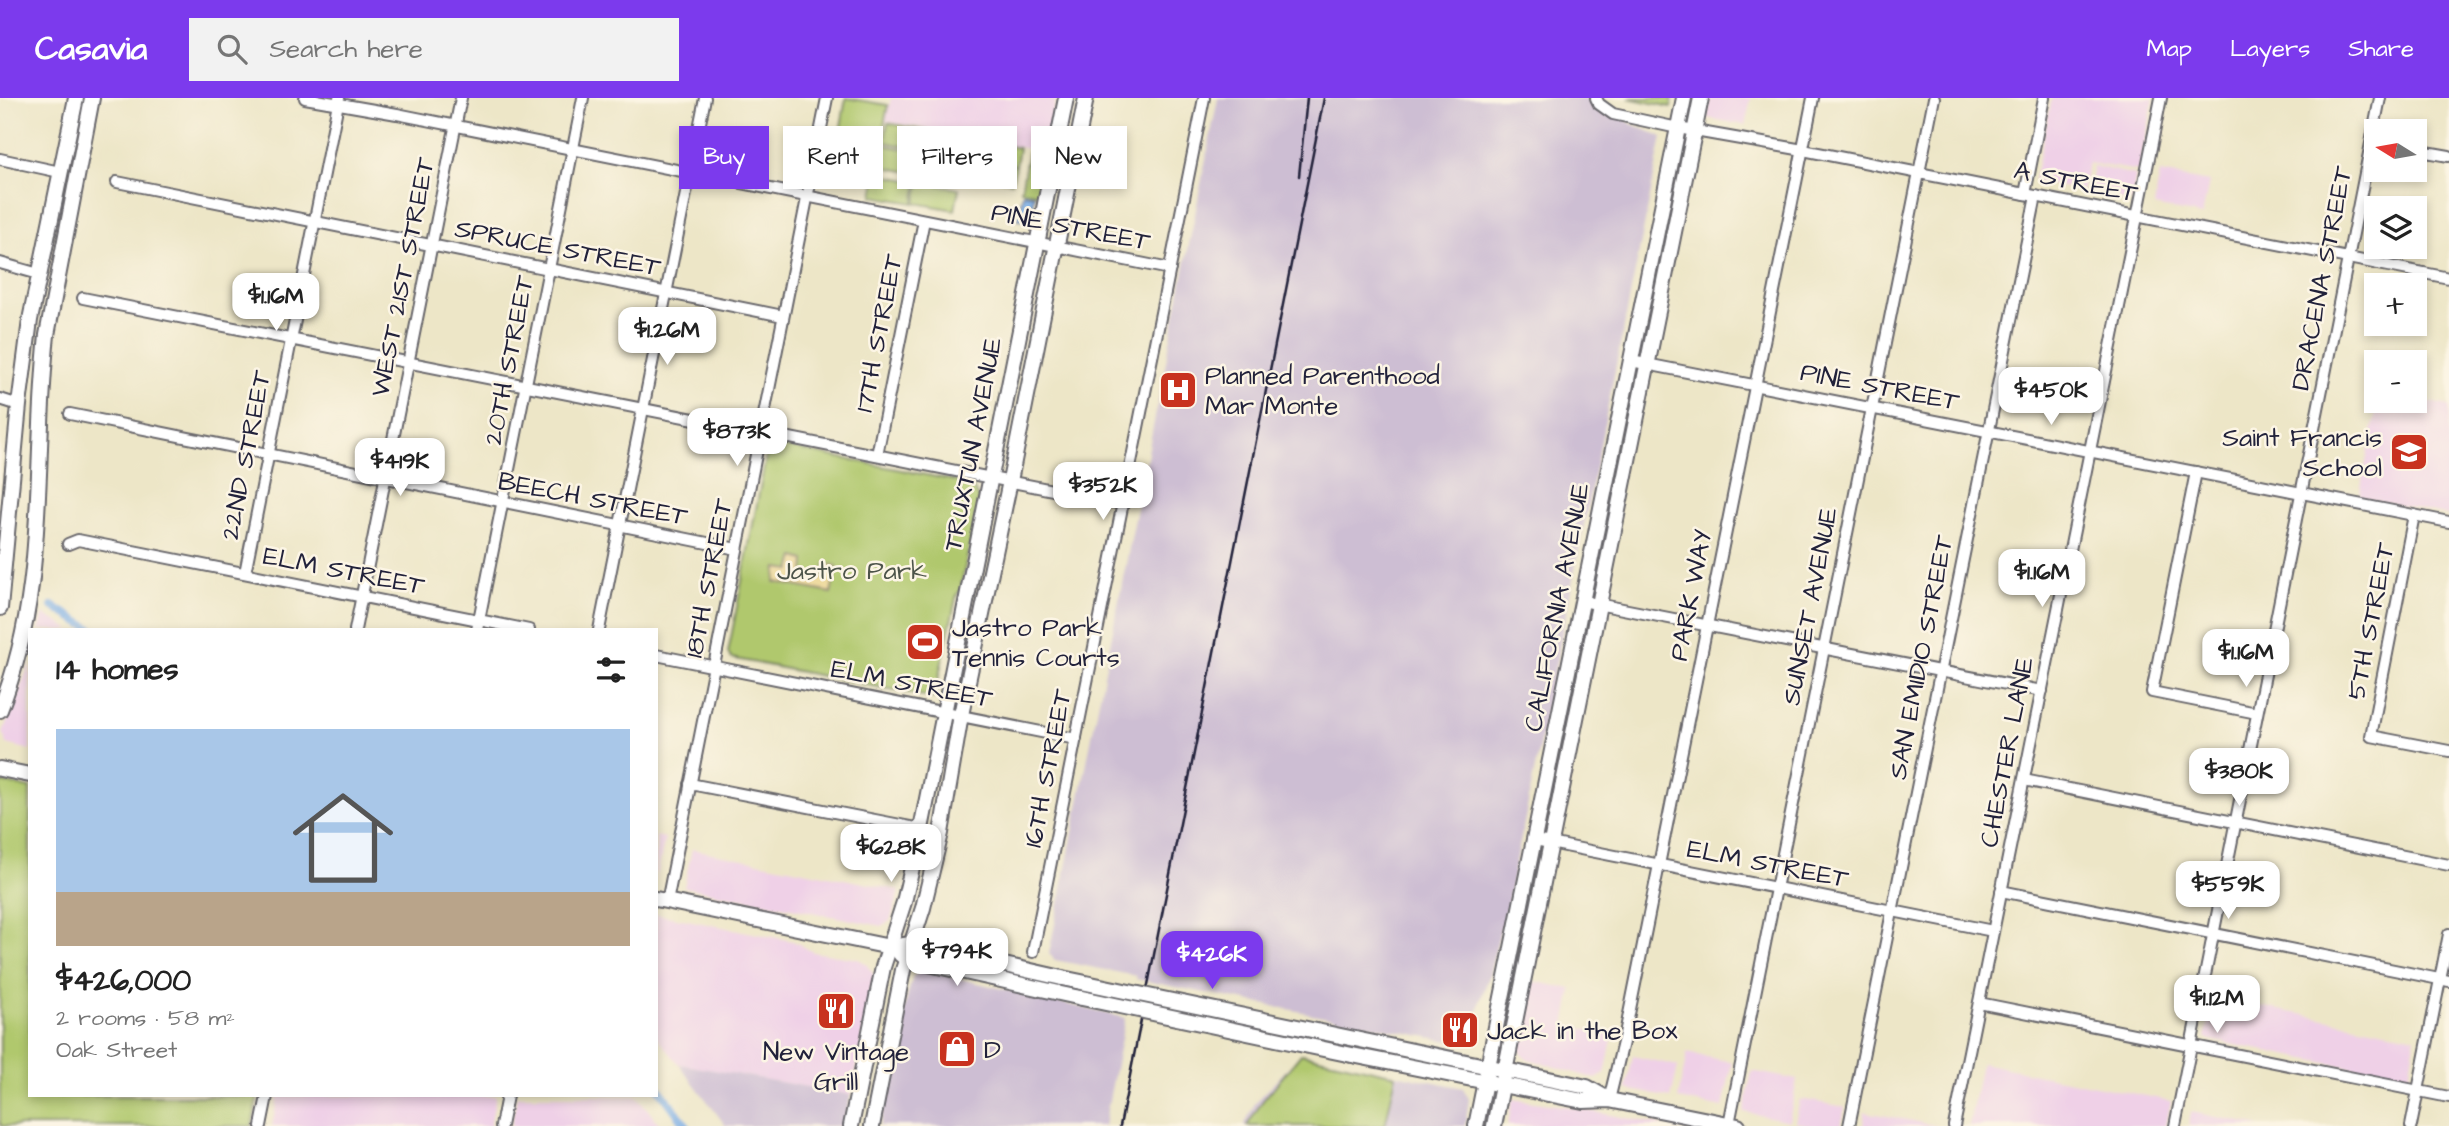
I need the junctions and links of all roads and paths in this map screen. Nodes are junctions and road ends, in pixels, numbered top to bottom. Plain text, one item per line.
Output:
1 (76, 98) edge
2 (92, 98) edge
3 (305, 98) edge
4 (461, 98) edge
5 (583, 98) edge
6 (705, 98) edge
7 (827, 98) edge
8 (1066, 98) edge
9 (1086, 98) edge
10 (1204, 98) edge
11 (1596, 98) edge
12 (1684, 98) edge
13 (1701, 98) edge
14 (1813, 98) edge
15 (1934, 98) edge
16 (2045, 98) edge
17 (2161, 98) edge
18 (2380, 98) edge
19 (338, 101) edge
20 (2377, 119) edge
21 (455, 126) junction
22 (699, 126) edge
23 (1678, 128) junction
24 (1695, 130) junction
25 (573, 149) junction
26 (1803, 150) junction
27 (2427, 152) edge
28 (2449, 156) edge
29 (0, 159) edge
30 (679, 171) edge
31 (60, 172) junction
32 (1919, 173) junction
33 (117, 182) dead end
34 (2365, 182) edge
35 (687, 189) edge
36 (768, 189) edge
37 (2030, 195) junction
38 (807, 197) junction
39 (2138, 217) junction
40 (924, 220) junction
41 (314, 222) junction
42 (1038, 243) junction
43 (432, 245) junction
44 (1057, 247) junction
45 (2348, 258) junction
46 (0, 263) edge
47 (549, 269) junction
48 (1170, 269) junction
49 (39, 274) junction
50 (2449, 278) edge
51 (666, 292) junction
52 (83, 298) dead end
53 (783, 316) junction
54 (291, 339) junction
55 (1631, 361) junction
56 (408, 362) junction
57 (1648, 365) junction
58 (1756, 384) junction
59 (526, 385) junction
60 (0, 399) edge
61 (19, 405) junction
62 (1872, 408) junction
63 (643, 409) junction
64 (70, 414) dead end
65 (1989, 431) junction
66 (760, 432) junction
67 (2090, 451) junction
68 (877, 455) junction
69 (268, 456) junction
70 (39, 466) junction
71 (2196, 472) junction
72 (990, 478) junction
73 (385, 479) junction
74 (1010, 481) junction
75 (2301, 493) junction
76 (502, 503) junction
77 (1123, 504) junction
78 (5, 505) edge
79 (2414, 515) junction
80 (2449, 522) edge
81 (620, 526) junction
82 (68, 544) dead end
83 (737, 550) junction
84 (244, 573) junction
85 (362, 597) junction
86 (1582, 601) junction
87 (1599, 604) junction
88 (0, 608) edge
89 (1707, 624) junction
90 (478, 625) edge
91 (355, 628) edge
92 (509, 628) edge
93 (599, 628) edge
94 (1824, 648) junction
95 (658, 655) edge
96 (714, 667) junction
97 (1940, 671) junction
98 (2042, 691) junction
99 (0, 710) edge
100 (944, 712) junction
101 (2257, 713) junction
102 (961, 715) junction
103 (1076, 739) junction
104 (2449, 751) edge
105 (0, 769) edge
106 (28, 775) edge
107 (2024, 780) junction
108 (690, 784) junction
109 (2235, 824) junction
110 (921, 830) junction
111 (1535, 840) junction
112 (1551, 843) junction
113 (1658, 864) junction
114 (2449, 865) edge
115 (1775, 888) junction
116 (2001, 891) junction
117 (662, 901) edge
118 (1892, 911) junction
119 (1993, 931) junction
120 (2214, 934) junction
121 (2449, 934) edge
122 (911, 944) junction
123 (890, 947) junction
124 (1033, 952) dead end
125 (906, 959) junction
126 (1016, 975) junction
127 (2444, 980) edge
128 (1979, 1003) junction
129 (2191, 1045) junction
130 (1488, 1066) junction
131 (1505, 1069) junction
132 (1484, 1082) junction
133 (1502, 1086) junction
134 (2418, 1091) junction
135 (267, 1097) edge
136 (507, 1097) edge
137 (2449, 1097) edge
138 (1609, 1100) junction
139 (852, 1125) edge
140 (1733, 1125) edge
141 (261, 1126) edge
142 (501, 1126) edge
143 (872, 1126) edge
144 (1476, 1126) edge
145 (1494, 1126) edge
146 (1849, 1126) edge
147 (1954, 1126) edge
148 (2175, 1126) edge
149 (2411, 1126) edge

1 - 31 main road
2 - 70 main road
3 - 19 street, PINE STREET
4 - 21 street, WEST 21ST STREET
5 - 25 street, 20TH STREET
6 - 22 street
7 - 38 street, 18TH STREET
8 - 42 main road, TRUXTUN AVENUE
9 - 44 main road, TRUXTUN AVENUE
10 - 48 street, 16TH STREET
11 - 23 street, A STREET
12 - 23 main road, CALIFORNIA AVENUE
13 - 24 main road, CALIFORNIA AVENUE
14 - 26 street, PARK WAY
15 - 32 street, SUNSET AVENUE
16 - 37 street, SAN EMIDIO STREET
17 - 39 street, CHESTER LANE
18 - 20 street, DRACENA STREET
19 - 21 street, PINE STREET
19 - 41 street, 22ND STREET
21 - 25 street, PINE STREET
21 - 43 street, WEST 21ST STREET
23 - 24 street, A STREET
23 - 55 main road, CALIFORNIA AVENUE
24 - 26 street, A STREET
24 - 57 main road, CALIFORNIA AVENUE
25 - 30 street, PINE STREET
25 - 47 street, 20TH STREET
26 - 32 street, A STREET
26 - 58 street, PARK WAY
27 - 28 street
29 - 31 street
31 - 49 main road
32 - 37 street, A STREET
32 - 62 street, SUNSET AVENUE
33 - 41 street, SPRUCE STREET
34 - 45 street, DRACENA STREET
35 - 51 street
36 - 38 street, PINE STREET
37 - 39 street, A STREET
37 - 65 street, SAN EMIDIO STREET
38 - 40 street, PINE STREET
38 - 53 street, 18TH STREET
39 - 45 street, A STREET
39 - 67 street, CHESTER LANE
40 - 42 street, PINE STREET
40 - 68 street, 17TH STREET
41 - 43 street, SPRUCE STREET
41 - 54 street, 22ND STREET
42 - 44 street, PINE STREET
42 - 72 main road, TRUXTUN AVENUE
43 - 47 street, SPRUCE STREET
43 - 56 street, WEST 21ST STREET
44 - 48 street, PINE STREET
44 - 74 main road, TRUXTUN AVENUE
45 - 50 street, A STREET
45 - 75 street, DRACENA STREET
46 - 49 street
47 - 51 street, SPRUCE STREET
47 - 59 street, 20TH STREET
48 - 77 street, 16TH STREET
49 - 61 main road
51 - 53 street, SPRUCE STREET
51 - 63 street
52 - 54 street
53 - 66 street, 18TH STREET
54 - 56 street
54 - 69 street, 22ND STREET
55 - 57 street, PINE STREET
55 - 86 main road, CALIFORNIA AVENUE
56 - 59 street
56 - 73 street, WEST 21ST STREET
57 - 58 street, PINE STREET
57 - 87 main road, CALIFORNIA AVENUE
58 - 62 street, PINE STREET
58 - 89 street, PARK WAY
59 - 63 street
59 - 76 street, 20TH STREET
60 - 61 street
61 - 70 main road
61 - 78 main road
62 - 65 street, PINE STREET
62 - 94 street, SUNSET AVENUE
63 - 66 street
63 - 81 street
64 - 69 street, BEECH STREET
65 - 67 street, PINE STREET
65 - 97 street, SAN EMIDIO STREET
66 - 68 street
66 - 83 street, 18TH STREET
67 - 71 street, PINE STREET
67 - 98 street, CHESTER LANE
68 - 72 street
69 - 73 street, BEECH STREET
69 - 84 street, 22ND STREET
70 - 99 main road
71 - 75 street, PINE STREET
71 - 101 street
72 - 74 street
72 - 100 main road, TRUXTUN AVENUE
73 - 76 street, BEECH STREET
73 - 85 street, WEST 21ST STREET
74 - 77 street
74 - 102 main road, TRUXTUN AVENUE
75 - 79 street, PINE STREET
75 - 101 street, DRACENA STREET
76 - 81 street, BEECH STREET
76 - 90 street, 20TH STREET
77 - 103 street, 16TH STREET
78 - 88 main road
79 - 80 street, PINE STREET
79 - 104 street, 5TH STREET
81 - 83 street, BEECH STREET
81 - 93 street
82 - 84 street, ELM STREET
83 - 96 street, 18TH STREET
84 - 85 street, ELM STREET
85 - 90 street, ELM STREET
85 - 91 street, WEST 21ST STREET
86 - 87 street
86 - 111 main road, CALIFORNIA AVENUE
87 - 89 street
87 - 112 main road, CALIFORNIA AVENUE
89 - 94 street
89 - 113 street, PARK WAY
90 - 92 street, ELM STREET
94 - 97 street
94 - 115 street, SUNSET AVENUE
95 - 96 street, ELM STREET
96 - 100 street, ELM STREET
96 - 108 street, 18TH STREET
97 - 98 street
97 - 118 street, SAN EMIDIO STREET
98 - 107 street, CHESTER LANE
100 - 102 street, ELM STREET
100 - 110 main road, TRUXTUN AVENUE
101 - 109 street, DRACENA STREET
102 - 103 street, ELM STREET
102 - 122 main road, TRUXTUN AVENUE
103 - 124 street, 16TH STREET
105 - 106 main road
107 - 109 street
107 - 116 street, CHESTER LANE
108 - 110 street
108 - 117 street, 18TH STREET
109 - 114 street
109 - 120 street, DRACENA STREET
110 - 123 main road, TRUXTUN AVENUE
111 - 112 street, ELM STREET
111 - 130 main road, CALIFORNIA AVENUE
112 - 113 street, ELM STREET
112 - 131 main road, CALIFORNIA AVENUE
113 - 115 street, ELM STREET
113 - 138 street, PARK WAY
115 - 118 street, ELM STREET
115 - 140 street, SUNSET AVENUE
116 - 119 street, CHESTER LANE
116 - 120 street
117 - 123 main road
118 - 119 street, ELM STREET
118 - 146 street, SAN EMIDIO STREET
119 - 128 street, CHESTER LANE
120 - 127 street
120 - 129 street, DRACENA STREET
121 - 127 street
122 - 123 main road
122 - 125 main road, TRUXTUN AVENUE
122 - 126 main road
123 - 125 main road
123 - 139 main road, TRUXTUN AVENUE
125 - 126 main road
125 - 143 main road, TRUXTUN AVENUE
126 - 130 main road, bridge
126 - 132 main road, bridge
127 - 134 street
128 - 129 street
128 - 147 street, CHESTER LANE
129 - 134 street
129 - 148 street, DRACENA STREET
130 - 131 main road
130 - 132 main road, CALIFORNIA AVENUE
131 - 133 main road, CALIFORNIA AVENUE
131 - 138 main road
132 - 133 main road
132 - 144 main road, CALIFORNIA AVENUE
133 - 138 main road
133 - 145 main road, CALIFORNIA AVENUE
134 - 137 street
134 - 149 street
135 - 141 street
136 - 142 street
138 - 140 main road

